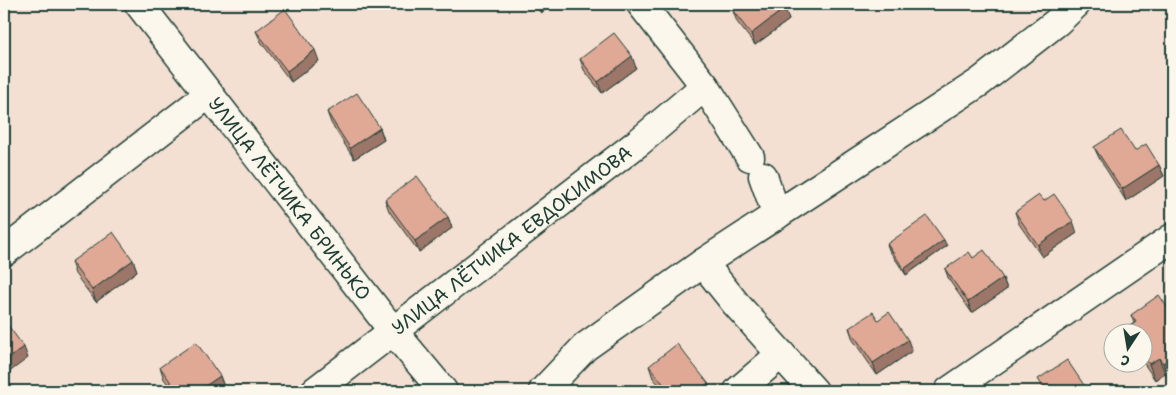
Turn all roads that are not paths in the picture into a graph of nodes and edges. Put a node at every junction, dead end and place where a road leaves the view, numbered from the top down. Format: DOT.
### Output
graph roads {
  1 [pos="139,4"];
  2 [pos="641,4"];
  3 [pos="1076,4"];
  4 [pos="705,86"];
  5 [pos="209,94"];
  6 [pos="778,215"];
  7 [pos="1172,238"];
  8 [pos="4,252"];
  9 [pos="704,263"];
  10 [pos="393,331"];
  11 [pos="782,354"];
  12 [pos="316,391"];
  13 [pos="443,391"];
  14 [pos="543,391"];
  15 [pos="738,391"];
  16 [pos="814,391"];
  17 [pos="949,391"];
  1 -- 5 [label="street, УЛИЦА ЛЁТЧИКА БРИНЬКО"];
  2 -- 4 [label="street"];
  3 -- 6 [label="street"];
  4 -- 6 [label="street"];
  4 -- 10 [label="street, УЛИЦА ЛЁТЧИКА ЕВДОКИМОВА"];
  5 -- 8 [label="street"];
  5 -- 10 [label="street, УЛИЦА ЛЁТЧИКА БРИНЬКО"];
  6 -- 9 [label="street"];
  7 -- 17 [label="street"];
  9 -- 11 [label="street"];
  9 -- 14 [label="street"];
  10 -- 12 [label="street, УЛИЦА ЛЁТЧИКА ЕВДОКИМОВА"];
  10 -- 13 [label="street, УЛИЦА ЛЁТЧИКА БРИНЬКО"];
  11 -- 15 [label="street"];
  11 -- 16 [label="street"];
}
